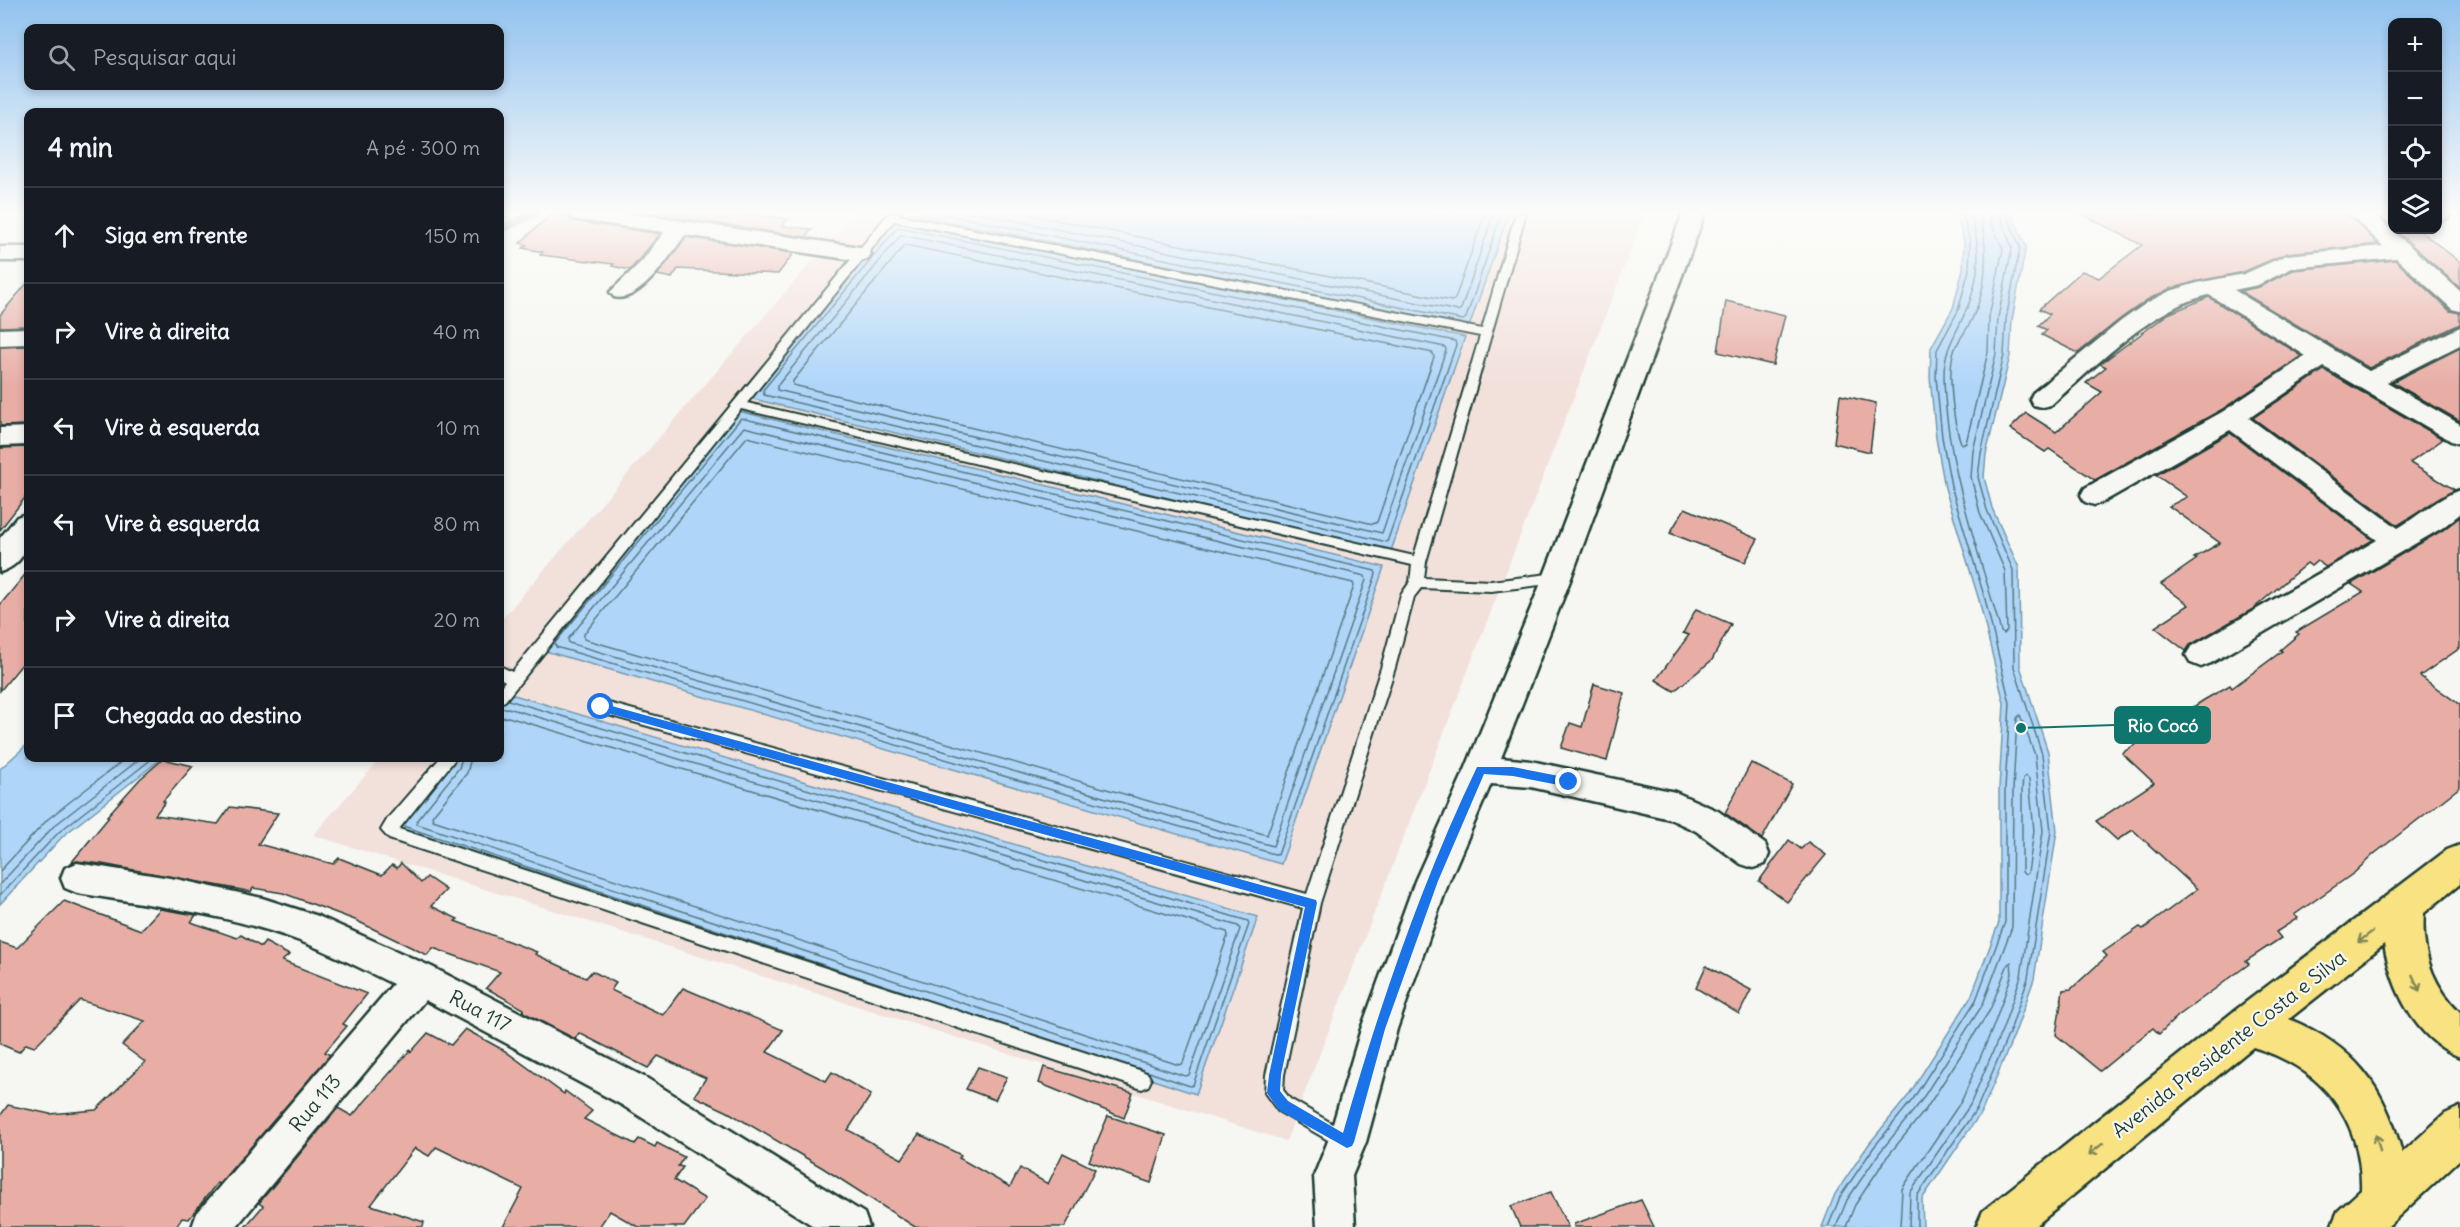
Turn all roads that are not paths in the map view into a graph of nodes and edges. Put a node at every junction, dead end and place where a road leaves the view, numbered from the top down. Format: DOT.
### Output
graph roads {
  1 [pos="644,270"];
  2 [pos="847,270"];
  3 [pos="1171,270"];
  4 [pos="1504,270"];
  5 [pos="1673,270"];
  6 [pos="2271,270"];
  7 [pos="2422,270"];
  8 [pos="2214,288"];
  9 [pos="622,292"];
  10 [pos="2460,303"];
  11 [pos="1485,333"];
  12 [pos="2460,335"];
  13 [pos="24,336"];
  14 [pos="0,337"];
  15 [pos="2324,356"];
  16 [pos="2368,382"];
  17 [pos="2042,399"];
  18 [pos="740,405"];
  19 [pos="2231,418"];
  20 [pos="2460,435"];
  21 [pos="0,436"];
  22 [pos="24,436"];
  23 [pos="2094,495"];
  24 [pos="2460,500"];
  25 [pos="2397,542"];
  26 [pos="1419,562"];
  27 [pos="1557,578"];
  28 [pos="1417,583"];
  29 [pos="2200,655"];
  30 [pos="504,674"];
  31 [pos="514,681"];
  32 [pos="504,692"];
  33 [pos="601,707"];
  34 [pos="446,762"];
  35 [pos="1481,770"];
  36 [pos="1753,854"];
  37 [pos="2460,862"];
  38 [pos="77,878"];
  39 [pos="1312,903"];
  40 [pos="2405,906"];
  41 [pos="420,979"];
  42 [pos="2248,1026"];
  43 [pos="2460,1037"];
  44 [pos="1142,1080"];
  45 [pos="2460,1129"];
  46 [pos="1347,1142"];
  47 [pos="2368,1214"];
  48 [pos="211,1227"];
  49 [pos="850,1227"];
  50 [pos="1336,1227"];
  51 [pos="1999,1227"];
  1 -- 9 [label="street"];
  2 -- 18 [label="lane"];
  3 -- 11 [label="lane"];
  4 -- 11 [label="lane"];
  5 -- 27 [label="street"];
  6 -- 8 [label="street"];
  7 -- 10 [label="street"];
  8 -- 15 [label="street"];
  8 -- 17 [label="street"];
  11 -- 26 [label="lane"];
  12 -- 16 [label="street"];
  13 -- 14 [label="street"];
  15 -- 16 [label="street"];
  15 -- 19 [label="street"];
  16 -- 20 [label="street"];
  18 -- 26 [label="lane"];
  18 -- 31 [label="lane"];
  19 -- 23 [label="street"];
  19 -- 25 [label="street"];
  21 -- 22 [label="street"];
  24 -- 25 [label="street"];
  25 -- 29 [label="street"];
  26 -- 28 [label="lane"];
  27 -- 28 [label="lane"];
  27 -- 35 [label="street"];
  28 -- 39 [label="lane"];
  30 -- 31 [label="lane"];
  31 -- 32 [label="lane"];
  33 -- 39 [label="lane"];
  34 -- 44 [label="lane"];
  35 -- 36 [label="street"];
  35 -- 46 [label="street"];
  37 -- 40 [label="main road, Avenida Presidente Costa e Silva"];
  38 -- 41 [label="street, Rua 117"];
  39 -- 46 [label="lane"];
  40 -- 42 [label="main road, Avenida Presidente Costa e Silva, one-way"];
  40 -- 43 [label="main road, one-way"];
  41 -- 48 [label="street, Rua 113"];
  41 -- 49 [label="street, Rua 117"];
  47 -- 42 [label="main road, one-way"];
  42 -- 51 [label="main road, Avenida Presidente Costa e Silva, one-way"];
  45 -- 47 [label="main road"];
  46 -- 50 [label="street"];
}
